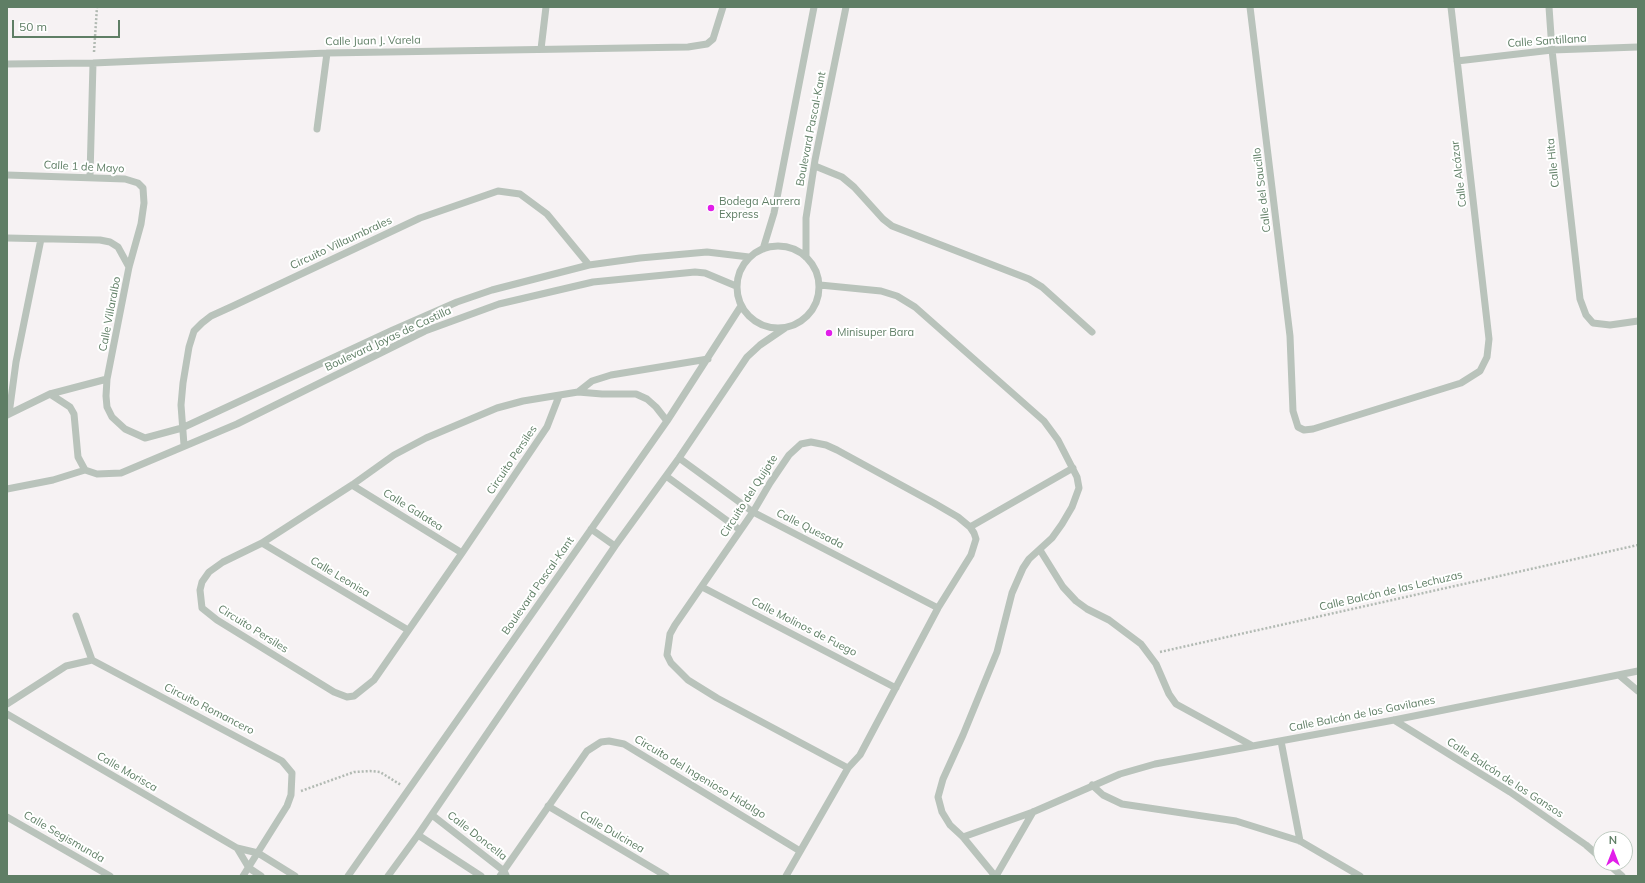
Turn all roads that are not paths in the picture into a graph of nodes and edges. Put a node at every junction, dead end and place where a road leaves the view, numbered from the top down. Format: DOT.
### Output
graph roads {
  1 [pos="546,7"];
  2 [pos="723,7"];
  3 [pos="814,7"];
  4 [pos="846,7"];
  5 [pos="1250,7"];
  6 [pos="1451,7"];
  7 [pos="1549,7"];
  8 [pos="1638,47"];
  9 [pos="541,49"];
  10 [pos="1552,50"];
  11 [pos="327,52"];
  12 [pos="1457,61"];
  13 [pos="93,63"];
  14 [pos="7,64"];
  15 [pos="317,129"];
  16 [pos="815,166"];
  17 [pos="7,175"];
  18 [pos="90,176"];
  19 [pos="7,238"];
  20 [pos="41,239"];
  21 [pos="763,249"];
  22 [pos="749,257"];
  23 [pos="806,257"];
  24 [pos="589,265"];
  25 [pos="129,267"];
  26 [pos="820,285"];
  27 [pos="736,286"];
  28 [pos="741,306"];
  29 [pos="1638,321"];
  30 [pos="785,328"];
  31 [pos="1092,332"];
  32 [pos="1489,339"];
  33 [pos="708,359"];
  34 [pos="108,379"];
  35 [pos="578,392"];
  36 [pos="50,394"];
  37 [pos="559,396"];
  38 [pos="8,415"];
  39 [pos="667,421"];
  40 [pos="182,428"];
  41 [pos="145,438"];
  42 [pos="184,445"];
  43 [pos="679,458"];
  44 [pos="1073,468"];
  45 [pos="86,470"];
  46 [pos="666,476"];
  47 [pos="352,485"];
  48 [pos="7,489"];
  49 [pos="753,512"];
  50 [pos="970,527"];
  51 [pos="591,529"];
  52 [pos="740,530"];
  53 [pos="262,543"];
  54 [pos="615,546"];
  55 [pos="1040,550"];
  56 [pos="462,553"];
  57 [pos="702,587"];
  58 [pos="938,608"];
  59 [pos="76,616"];
  60 [pos="408,630"];
  61 [pos="92,660"];
  62 [pos="1638,671"];
  63 [pos="1619,675"];
  64 [pos="896,688"];
  65 [pos="1638,691"];
  66 [pos="7,704"];
  67 [pos="7,714"];
  68 [pos="1394,720"];
  69 [pos="1281,741"];
  70 [pos="1251,745"];
  71 [pos="848,768"];
  72 [pos="1092,785"];
  73 [pos="548,806"];
  74 [pos="1033,812"];
  75 [pos="432,815"];
  76 [pos="7,817"];
  77 [pos="418,835"];
  78 [pos="964,837"];
  79 [pos="1300,841"];
  80 [pos="237,848"];
  81 [pos="800,850"];
  82 [pos="1593,852"];
  83 [pos="258,853"];
  84 [pos="250,868"];
  85 [pos="503,874"];
  86 [pos="110,876"];
  87 [pos="243,876"];
  88 [pos="261,876"];
  89 [pos="295,876"];
  90 [pos="348,876"];
  91 [pos="388,876"];
  92 [pos="481,876"];
  93 [pos="666,876"];
  94 [pos="786,876"];
  95 [pos="995,876"];
  96 [pos="1360,876"];
  1 -- 9 [label="street"];
  2 -- 9 [label="street, Calle Juan J. Varela"];
  3 -- 21 [label="street, Boulevard Pascal-Kant"];
  4 -- 16 [label="street, Boulevard Pascal-Kant"];
  5 -- 32 [label="street, Calle del Saucillo"];
  6 -- 12 [label="street, Calle Alcázar"];
  7 -- 10 [label="street, Calle Hita"];
  8 -- 10 [label="street, Calle Santillana"];
  9 -- 11 [label="street, Calle Juan J. Varela"];
  10 -- 12 [label="street, Calle Santillana"];
  10 -- 29 [label="street, Calle Hita"];
  11 -- 13 [label="street, Calle Juan J. Varela"];
  11 -- 15 [label="street"];
  12 -- 32 [label="street, Calle Alcázar"];
  13 -- 14 [label="street, Calle Juan J. Varela"];
  13 -- 18 [label="street"];
  16 -- 23 [label="street, Boulevard Pascal-Kant"];
  16 -- 31 [label="street"];
  17 -- 18 [label="street, Calle 1 de Mayo"];
  18 -- 25 [label="street, Calle 1 de Mayo"];
  19 -- 20 [label="street, Calle Villaralbo"];
  20 -- 25 [label="street, Calle Villaralbo"];
  20 -- 38 [label="street"];
  21 -- 22 [label="street"];
  21 -- 23 [label="street"];
  22 -- 24 [label="street, Boulevard Joyas de Castilla"];
  22 -- 27 [label="street"];
  23 -- 26 [label="street"];
  24 -- 40 [label="street, Boulevard Joyas de Castilla"];
  24 -- 40 [label="street, Circuito Villaumbrales"];
  25 -- 34 [label="street, Calle Villaralbo"];
  26 -- 30 [label="street"];
  26 -- 44 [label="street"];
  27 -- 28 [label="street"];
  27 -- 42 [label="street, Boulevard Joyas de Castilla"];
  28 -- 30 [label="street"];
  28 -- 33 [label="street, Boulevard Pascal-Kant"];
  30 -- 43 [label="street"];
  33 -- 35 [label="street, Circuito Persiles"];
  33 -- 39 [label="street, Boulevard Pascal-Kant"];
  34 -- 36 [label="street"];
  34 -- 41 [label="street, Calle Villaralbo"];
  35 -- 37 [label="street, Circuito Persiles"];
  35 -- 39 [label="street, Circuito Persiles"];
  36 -- 38 [label="street"];
  36 -- 45 [label="street"];
  37 -- 47 [label="street, Circuito Persiles"];
  37 -- 56 [label="street, Circuito Persiles"];
  39 -- 51 [label="street, Boulevard Pascal-Kant"];
  40 -- 41 [label="street, Boulevard Joyas de Castilla"];
  40 -- 42 [label="street, Circuito Villaumbrales"];
  42 -- 45 [label="street, Boulevard Joyas de Castilla"];
  43 -- 46 [label="street"];
  43 -- 49 [label="street, Calle Quesada"];
  44 -- 50 [label="street"];
  44 -- 55 [label="street"];
  45 -- 48 [label="street"];
  46 -- 52 [label="street"];
  46 -- 54 [label="street"];
  47 -- 53 [label="street, Circuito Persiles"];
  47 -- 56 [label="street, Calle Galatea"];
  49 -- 50 [label="street, Circuito del Quijote"];
  49 -- 52 [label="street, Circuito del Quijote"];
  49 -- 58 [label="street, Calle Quesada"];
  50 -- 58 [label="street"];
  51 -- 54 [label="street"];
  51 -- 90 [label="street, Boulevard Pascal-Kant"];
  52 -- 57 [label="street, Circuito del Quijote"];
  53 -- 60 [label="street, Calle Leonisa"];
  53 -- 60 [label="street, Circuito Persiles"];
  54 -- 75 [label="street"];
  55 -- 70 [label="street"];
  55 -- 78 [label="street"];
  56 -- 60 [label="street, Circuito Persiles"];
  57 -- 64 [label="street, Calle Molinos de Fuego"];
  57 -- 71 [label="street, Circuito del Quijote"];
  58 -- 64 [label="street"];
  59 -- 61 [label="street"];
  61 -- 66 [label="street"];
  61 -- 83 [label="street, Circuito Romancero"];
  62 -- 63 [label="street, Calle Balcón de los Gavilanes"];
  63 -- 65 [label="street"];
  63 -- 68 [label="street, Calle Balcón de los Gavilanes"];
  64 -- 71 [label="street"];
  67 -- 80 [label="street, Calle Morisca"];
  68 -- 69 [label="street, Calle Balcón de los Gavilanes"];
  68 -- 82 [label="street, Calle Balcón de los Gansos"];
  69 -- 70 [label="street, Calle Balcón de los Gavilanes"];
  69 -- 79 [label="street"];
  70 -- 72 [label="street, Calle Balcón de los Gavilanes"];
  71 -- 81 [label="street"];
  72 -- 74 [label="street, Calle Balcón de los Gavilanes"];
  72 -- 79 [label="street"];
  73 -- 81 [label="street, Circuito del Ingenioso Hidalgo"];
  73 -- 85 [label="street, Circuito del Ingenioso Hidalgo"];
  73 -- 93 [label="street, Calle Dulcinea"];
  74 -- 78 [label="street, Calle Balcón de los Gavilanes"];
  74 -- 95 [label="street"];
  75 -- 77 [label="street"];
  75 -- 85 [label="street, Calle Doncella"];
  76 -- 86 [label="street, Calle Segismunda"];
  77 -- 91 [label="street"];
  77 -- 92 [label="street"];
  78 -- 95 [label="street"];
  79 -- 96 [label="street"];
  80 -- 83 [label="street, Calle Morisca"];
  80 -- 84 [label="street, Calle Morisca"];
  81 -- 94 [label="street"];
  83 -- 84 [label="street, Circuito Romancero"];
  83 -- 89 [label="street, Calle Morisca"];
  84 -- 87 [label="street, Circuito Romancero"];
  84 -- 88 [label="street, Calle Morisca"];
}
